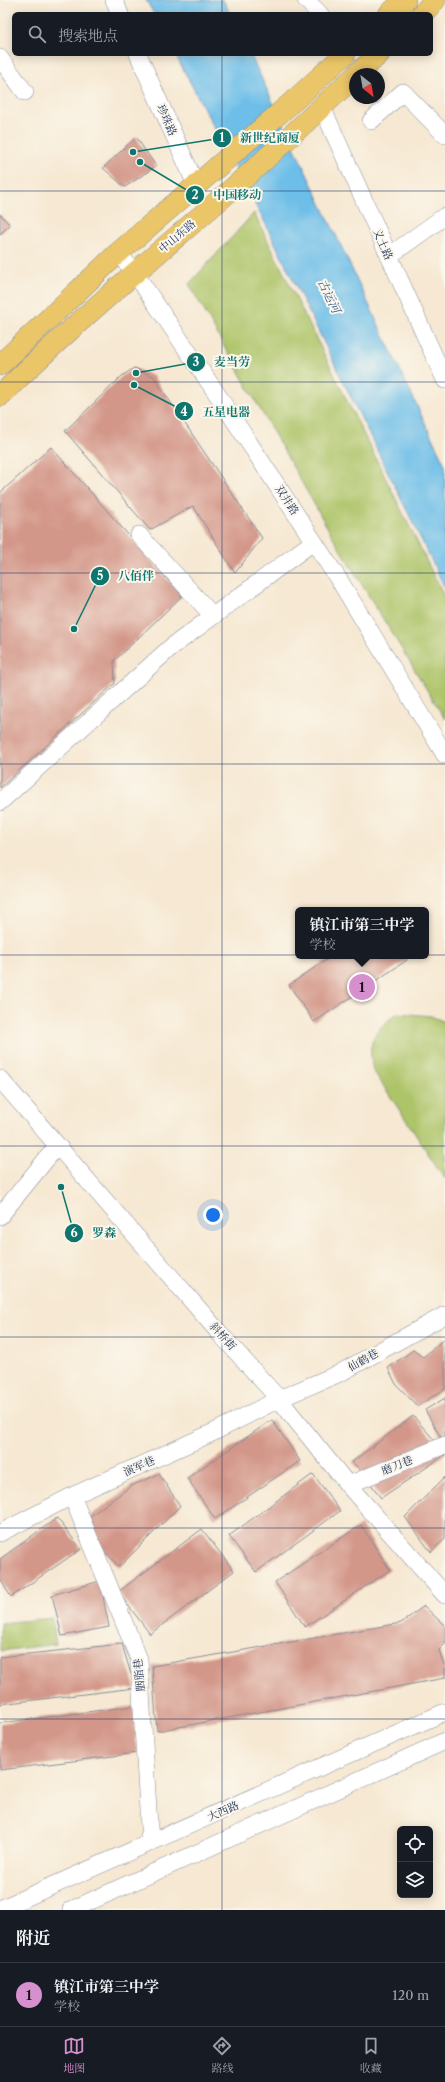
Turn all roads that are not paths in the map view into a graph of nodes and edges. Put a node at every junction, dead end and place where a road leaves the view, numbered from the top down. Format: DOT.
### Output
graph roads {
  1 [pos="114,0"];
  2 [pos="306,0"];
  3 [pos="404,0"];
  4 [pos="435,0"];
  5 [pos="119,12"];
  6 [pos="318,12"];
  7 [pos="391,12"];
  8 [pos="424,12"];
  9 [pos="139,56"];
  10 [pos="343,56"];
  11 [pos="377,56"];
  12 [pos="0,58"];
  13 [pos="364,68"];
  14 [pos="349,82"];
  15 [pos="25,92"];
  16 [pos="322,107"];
  17 [pos="371,121"];
  18 [pos="445,135"];
  19 [pos="196,185"];
  20 [pos="445,216"];
  21 [pos="118,253"];
  22 [pos="389,256"];
  23 [pos="134,272"];
  24 [pos="0,365"];
  25 [pos="445,380"];
  26 [pos="0,396"];
  27 [pos="139,535"];
  28 [pos="314,542"];
  29 [pos="212,616"];
  30 [pos="445,755"];
  31 [pos="0,802"];
  32 [pos="0,1079"];
  33 [pos="57,1146"];
  34 [pos="0,1216"];
  35 [pos="445,1315"];
  36 [pos="279,1399"];
  37 [pos="445,1445"];
  38 [pos="348,1485"];
  39 [pos="72,1496"];
  40 [pos="0,1532"];
  41 [pos="445,1595"];
  42 [pos="445,1712"];
  43 [pos="445,1741"];
  44 [pos="150,1843"];
  45 [pos="0,1909"];
  46 [pos="71,1910"];
  1 -- 5 [label="street"];
  2 -- 6 [label="street"];
  3 -- 7 [label="main road"];
  4 -- 8 [label="main road"];
  9 -- 19 [label="street, 珍珠路"];
  10 -- 19 [label="main road"];
  11 -- 13 [label="main road"];
  12 -- 15 [label="street"];
  14 -- 16 [label="main road, 中山东路"];
  16 -- 22 [label="street, 义土路"];
  16 -- 23 [label="main road, 中山东路"];
  17 -- 18 [label="street"];
  19 -- 21 [label="main road"];
  20 -- 22 [label="street"];
  21 -- 23 [label="street, 双井路"];
  21 -- 24 [label="main road"];
  22 -- 25 [label="street, 义土路"];
  23 -- 26 [label="main road, 中山东路"];
  23 -- 28 [label="street, 双井路"];
  27 -- 29 [label="street"];
  28 -- 29 [label="street"];
  28 -- 30 [label="street, 双井路"];
  29 -- 31 [label="street"];
  32 -- 33 [label="street, 斜桥街"];
  33 -- 34 [label="street"];
  33 -- 36 [label="street, 斜桥街"];
  35 -- 36 [label="street, 仙鹤巷"];
  36 -- 38 [label="street, 斜桥街"];
  36 -- 39 [label="street, 演军巷"];
  37 -- 38 [label="street, 磨刀巷"];
  38 -- 41 [label="street, 斜桥街"];
  39 -- 40 [label="street, 演军巷"];
  39 -- 44 [label="street, 胭脂巷"];
  42 -- 44 [label="street, 大西路"];
  43 -- 46 [label="street"];
  44 -- 45 [label="street, 大西路"];
}
